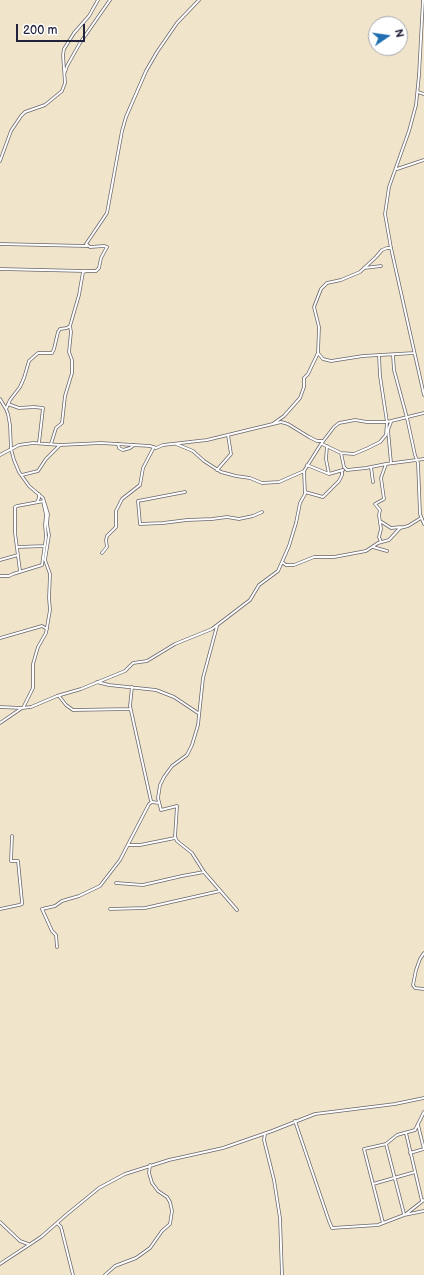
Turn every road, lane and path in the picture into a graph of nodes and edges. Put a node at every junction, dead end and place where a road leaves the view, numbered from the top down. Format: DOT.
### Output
graph roads {
  1 [pos="98,0"];
  2 [pos="110,0"];
  3 [pos="199,0"];
  4 [pos="423,0"];
  5 [pos="64,74"];
  6 [pos="418,92"];
  7 [pos="424,94"];
  8 [pos="424,160"];
  9 [pos="0,162"];
  10 [pos="396,169"];
  11 [pos="0,244"];
  12 [pos="88,246"];
  13 [pos="391,248"];
  14 [pos="381,266"];
  15 [pos="364,268"];
  16 [pos="0,269"];
  17 [pos="86,271"];
  18 [pos="70,326"];
  19 [pos="318,353"];
  20 [pos="414,353"];
  21 [pos="379,355"];
  22 [pos="393,355"];
  23 [pos="424,395"];
  24 [pos="0,398"];
  25 [pos="8,404"];
  26 [pos="6,409"];
  27 [pos="424,413"];
  28 [pos="407,418"];
  29 [pos="392,421"];
  30 [pos="387,422"];
  31 [pos="274,423"];
  32 [pos="228,434"];
  33 [pos="322,442"];
  34 [pos="39,443"];
  35 [pos="51,444"];
  36 [pos="118,444"];
  37 [pos="174,444"];
  38 [pos="60,445"];
  39 [pos="134,445"];
  40 [pos="327,446"];
  41 [pos="154,448"];
  42 [pos="11,449"];
  43 [pos="341,453"];
  44 [pos="0,455"];
  45 [pos="424,459"];
  46 [pos="417,460"];
  47 [pos="392,463"];
  48 [pos="386,464"];
  49 [pos="307,465"];
  50 [pos="371,467"];
  51 [pos="343,469"];
  52 [pos="217,470"];
  53 [pos="304,472"];
  54 [pos="330,474"];
  55 [pos="22,475"];
  56 [pos="373,482"];
  57 [pos="185,492"];
  58 [pos="305,492"];
  59 [pos="39,494"];
  60 [pos="44,501"];
  61 [pos="37,502"];
  62 [pos="262,512"];
  63 [pos="380,521"];
  64 [pos="423,521"];
  65 [pos="402,527"];
  66 [pos="381,542"];
  67 [pos="45,546"];
  68 [pos="17,547"];
  69 [pos="372,547"];
  70 [pos="387,551"];
  71 [pos="102,553"];
  72 [pos="18,555"];
  73 [pos="0,560"];
  74 [pos="282,562"];
  75 [pos="20,571"];
  76 [pos="0,576"];
  77 [pos="218,625"];
  78 [pos="47,629"];
  79 [pos="0,638"];
  80 [pos="96,682"];
  81 [pos="132,687"];
  82 [pos="59,696"];
  83 [pos="0,707"];
  84 [pos="22,708"];
  85 [pos="130,709"];
  86 [pos="198,713"];
  87 [pos="0,723"];
  88 [pos="151,802"];
  89 [pos="159,803"];
  90 [pos="12,836"];
  91 [pos="175,838"];
  92 [pos="128,845"];
  93 [pos="204,872"];
  94 [pos="116,883"];
  95 [pos="220,891"];
  96 [pos="110,909"];
  97 [pos="0,910"];
  98 [pos="237,910"];
  99 [pos="57,947"];
  100 [pos="424,953"];
  101 [pos="424,989"];
  102 [pos="424,1098"];
  103 [pos="424,1112"];
  104 [pos="295,1121"];
  105 [pos="418,1125"];
  106 [pos="406,1133"];
  107 [pos="265,1134"];
  108 [pos="261,1135"];
  109 [pos="264,1138"];
  110 [pos="386,1144"];
  111 [pos="424,1149"];
  112 [pos="410,1153"];
  113 [pos="150,1165"];
  114 [pos="415,1172"];
  115 [pos="395,1178"];
  116 [pos="373,1184"];
  117 [pos="423,1201"];
  118 [pos="424,1211"];
  119 [pos="404,1215"];
  120 [pos="0,1222"];
  121 [pos="57,1223"];
  122 [pos="383,1224"];
  123 [pos="29,1244"];
  124 [pos="0,1264"];
  125 [pos="73,1275"];
  126 [pos="105,1275"];
  127 [pos="282,1275"];
  1 -- 5 [label="street"];
  2 -- 5 [label="street"];
  3 -- 12 [label="street"];
  4 -- 6 [label="street"];
  5 -- 9 [label="street"];
  6 -- 7 [label="street"];
  6 -- 10 [label="street"];
  8 -- 10 [label="street"];
  10 -- 13 [label="street"];
  11 -- 12 [label="street"];
  12 -- 17 [label="street"];
  13 -- 15 [label="street"];
  13 -- 20 [label="street"];
  14 -- 15 [label="street"];
  15 -- 19 [label="street"];
  16 -- 17 [label="street"];
  17 -- 18 [label="street"];
  18 -- 25 [label="street"];
  18 -- 35 [label="street"];
  19 -- 21 [label="street"];
  19 -- 31 [label="street"];
  20 -- 22 [label="street"];
  20 -- 23 [label="street"];
  21 -- 22 [label="street"];
  21 -- 30 [label="street"];
  22 -- 28 [label="street"];
  24 -- 26 [label="street"];
  25 -- 26 [label="street"];
  25 -- 34 [label="street"];
  26 -- 42 [label="street"];
  27 -- 28 [label="street"];
  28 -- 29 [label="street"];
  28 -- 46 [label="street"];
  29 -- 30 [label="street"];
  29 -- 47 [label="street"];
  30 -- 33 [label="street"];
  30 -- 43 [label="street"];
  31 -- 32 [label="street"];
  31 -- 33 [label="street"];
  32 -- 37 [label="street"];
  32 -- 52 [label="street"];
  33 -- 40 [label="street"];
  33 -- 49 [label="street"];
  34 -- 35 [label="street"];
  34 -- 42 [label="street"];
  35 -- 38 [label="street"];
  36 -- 38 [label="street"];
  36 -- 39 [label="street"];
  36 -- 39 [label="street"];
  37 -- 41 [label="street"];
  37 -- 52 [label="street"];
  38 -- 55 [label="street"];
  39 -- 41 [label="street"];
  40 -- 43 [label="street"];
  40 -- 54 [label="street"];
  41 -- 71 [label="street"];
  42 -- 44 [label="street"];
  42 -- 55 [label="street"];
  43 -- 51 [label="street"];
  45 -- 46 [label="street"];
  46 -- 47 [label="street"];
  46 -- 64 [label="street"];
  47 -- 48 [label="street"];
  48 -- 50 [label="street"];
  48 -- 63 [label="street"];
  49 -- 53 [label="street"];
  49 -- 54 [label="street"];
  50 -- 51 [label="street"];
  50 -- 56 [label="street"];
  51 -- 54 [label="street"];
  51 -- 58 [label="street"];
  52 -- 53 [label="street"];
  53 -- 58 [label="street"];
  55 -- 59 [label="street"];
  57 -- 62 [label="street"];
  58 -- 74 [label="street"];
  59 -- 60 [label="street"];
  59 -- 61 [label="street"];
  60 -- 61 [label="street"];
  60 -- 67 [label="street"];
  60 -- 78 [label="street"];
  61 -- 68 [label="street"];
  63 -- 65 [label="street"];
  63 -- 66 [label="street"];
  64 -- 65 [label="street"];
  65 -- 66 [label="street"];
  66 -- 69 [label="street"];
  67 -- 68 [label="street"];
  67 -- 75 [label="street"];
  68 -- 72 [label="street"];
  69 -- 70 [label="street"];
  69 -- 74 [label="street"];
  72 -- 73 [label="street"];
  72 -- 75 [label="street"];
  74 -- 77 [label="street"];
  75 -- 76 [label="street"];
  77 -- 80 [label="street"];
  77 -- 86 [label="street"];
  78 -- 79 [label="street"];
  78 -- 84 [label="street"];
  80 -- 81 [label="street"];
  80 -- 82 [label="street"];
  81 -- 85 [label="street"];
  81 -- 86 [label="street"];
  82 -- 84 [label="street"];
  82 -- 85 [label="street"];
  83 -- 84 [label="street"];
  84 -- 87 [label="street"];
  85 -- 88 [label="street"];
  86 -- 89 [label="street"];
  88 -- 89 [label="street"];
  88 -- 92 [label="street"];
  89 -- 91 [label="street"];
  90 -- 97 [label="street"];
  91 -- 92 [label="street"];
  91 -- 93 [label="street"];
  92 -- 99 [label="street"];
  93 -- 94 [label="street"];
  93 -- 95 [label="street"];
  95 -- 96 [label="street"];
  95 -- 98 [label="street"];
  100 -- 101 [label="street"];
  102 -- 104 [label="street"];
  103 -- 105 [label="street"];
  104 -- 107 [label="street"];
  104 -- 122 [label="street"];
  105 -- 106 [label="street"];
  105 -- 111 [label="street"];
  106 -- 110 [label="street"];
  106 -- 112 [label="street"];
  107 -- 108 [label="street"];
  107 -- 109 [label="street"];
  108 -- 109 [label="street"];
  108 -- 113 [label="street"];
  109 -- 127 [label="street"];
  110 -- 115 [label="street"];
  110 -- 116 [label="street"];
  111 -- 112 [label="street"];
  112 -- 114 [label="street"];
  113 -- 121 [label="street"];
  113 -- 126 [label="street"];
  114 -- 115 [label="street"];
  114 -- 117 [label="street"];
  115 -- 116 [label="street"];
  115 -- 119 [label="street"];
  116 -- 122 [label="street"];
  117 -- 119 [label="street"];
  118 -- 119 [label="street"];
  119 -- 122 [label="street"];
  120 -- 123 [label="street"];
  121 -- 123 [label="street"];
  121 -- 125 [label="street"];
  123 -- 124 [label="street"];
}
